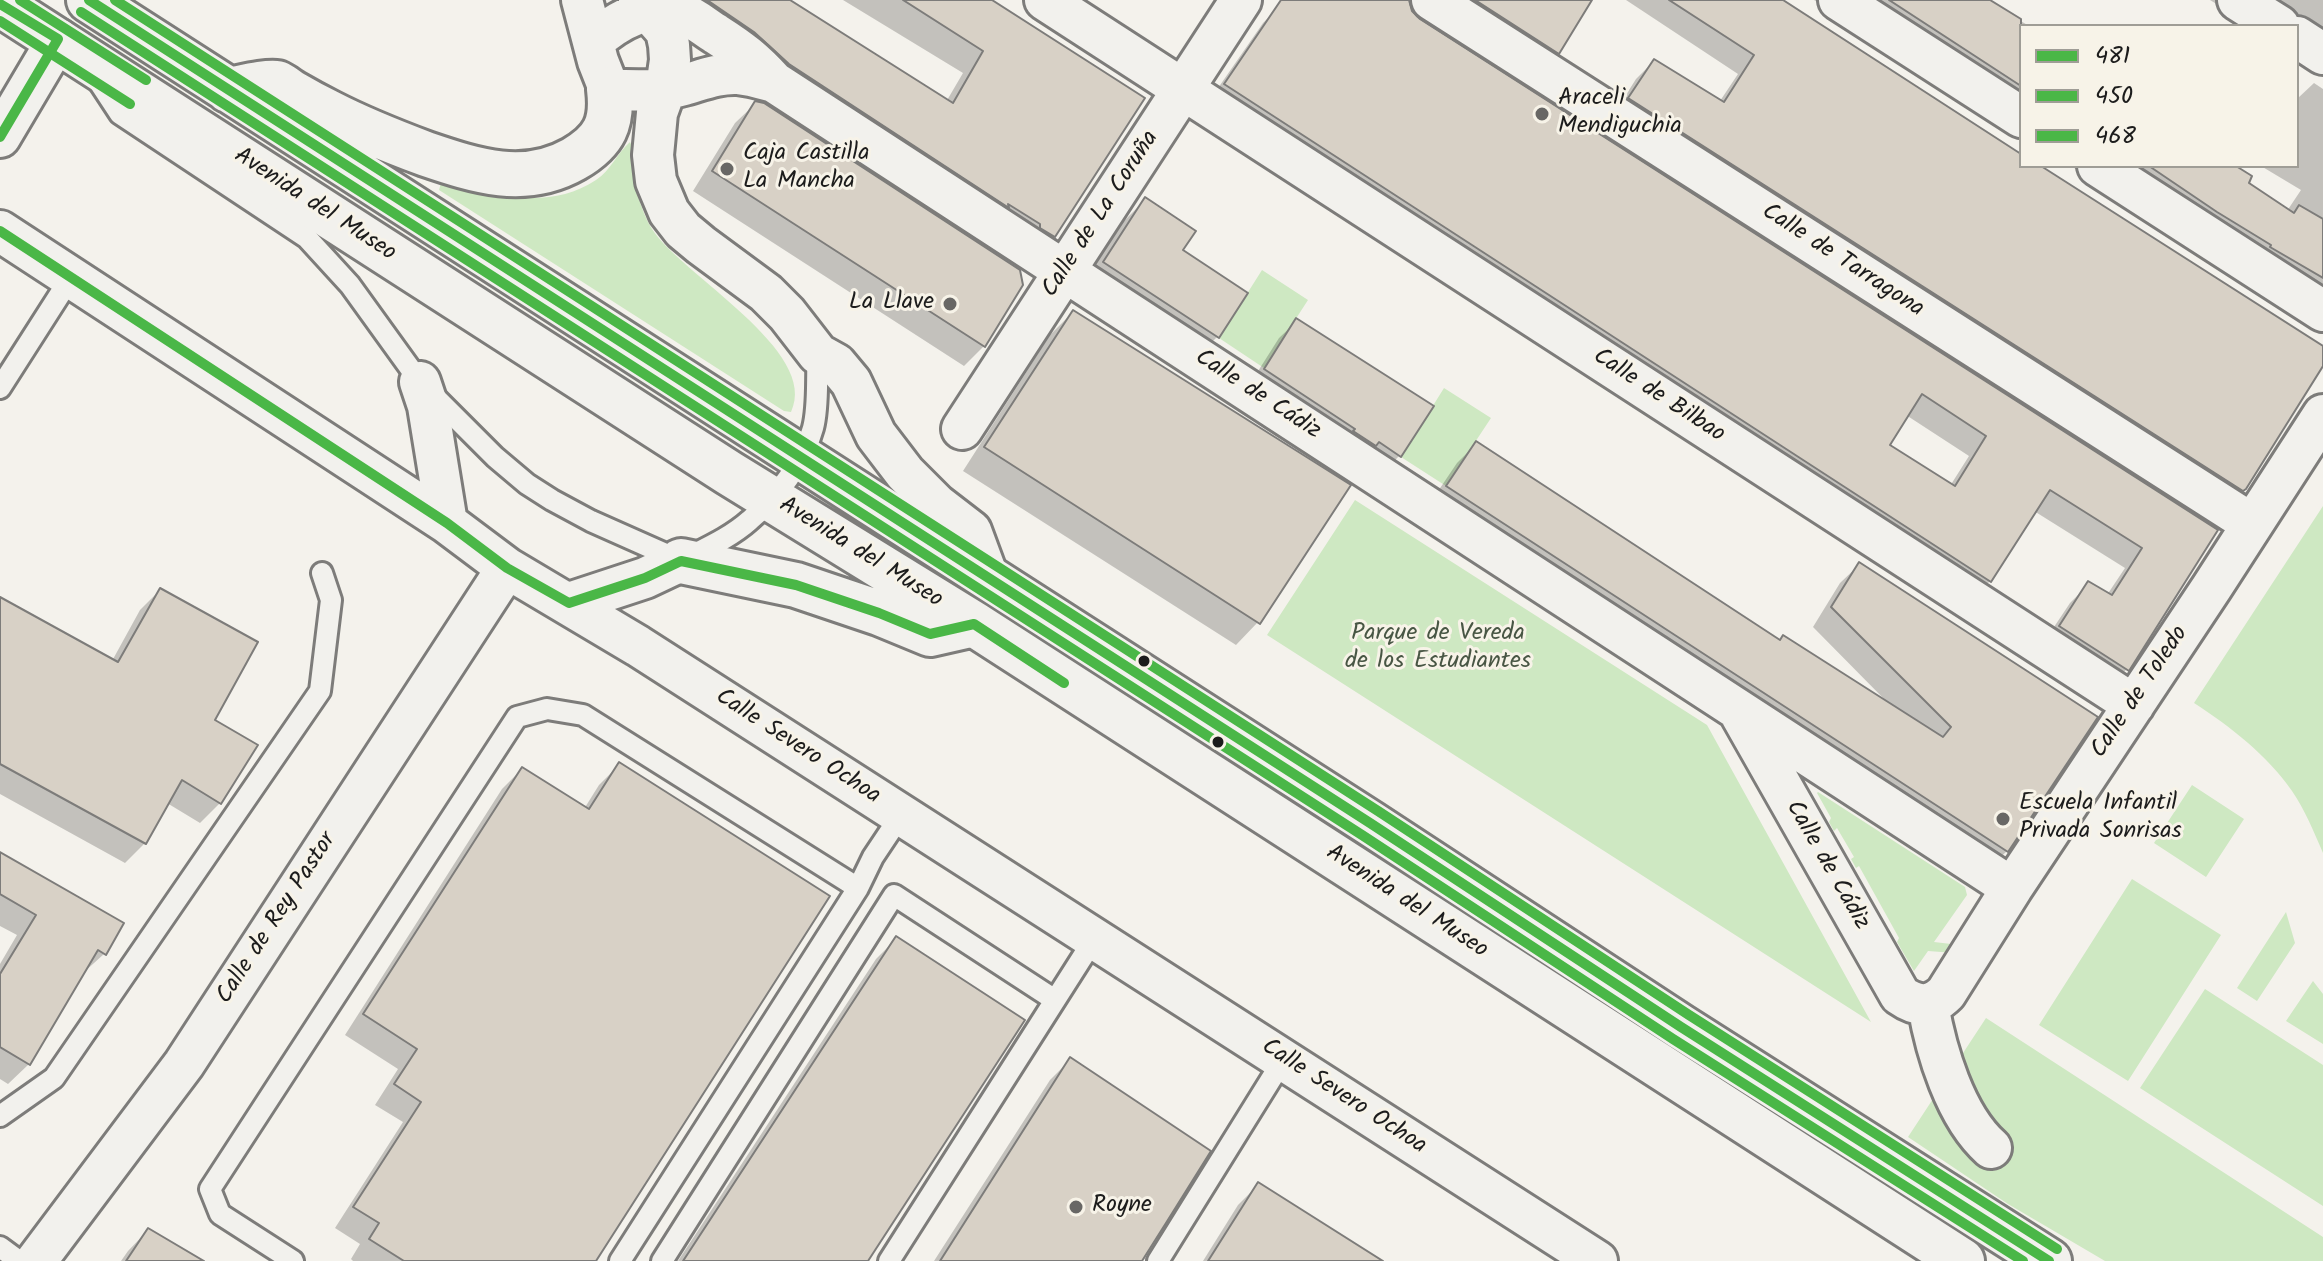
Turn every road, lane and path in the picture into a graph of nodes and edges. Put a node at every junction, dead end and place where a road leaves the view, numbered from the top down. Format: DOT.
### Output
graph roads {
  1 [pos="89,0"];
  2 [pos="582,0"];
  3 [pos="1045,0"];
  4 [pos="1241,0"];
  5 [pos="1432,0"];
  6 [pos="1839,0"];
  7 [pos="2238,0"];
  8 [pos="0,4"];
  9 [pos="645,5"];
  10 [pos="2276,24"];
  11 [pos="2299,38"];
  12 [pos="593,42"];
  13 [pos="69,47"];
  14 [pos="2323,54"];
  15 [pos="774,82"];
  16 [pos="666,88"];
  17 [pos="1183,88"];
  18 [pos="609,89"];
  19 [pos="228,90"];
  20 [pos="2019,116"];
  21 [pos="0,137"];
  22 [pos="2101,168"];
  23 [pos="0,231"];
  24 [pos="1066,271"];
  25 [pos="71,277"];
  26 [pos="2323,311"];
  27 [pos="818,354"];
  28 [pos="420,382"];
  29 [pos="0,388"];
  30 [pos="2323,415"];
  31 [pos="962,429"];
  32 [pos="800,457"];
  33 [pos="771,498"];
  34 [pos="447,523"];
  35 [pos="2252,524"];
  36 [pos="681,561"];
  37 [pos="507,568"];
  38 [pos="322,573"];
  39 [pos="988,577"];
  40 [pos="569,603"];
  41 [pos="974,624"];
  42 [pos="2134,705"];
  43 [pos="1739,711"];
  44 [pos="901,815"];
  45 [pos="858,888"];
  46 [pos="2012,888"];
  47 [pos="1094,939"];
  48 [pos="1055,1000"];
  49 [pos="1928,1005"];
  50 [pos="1283,1060"];
  51 [pos="0,1116"];
  52 [pos="1991,1148"];
  53 [pos="0,1247"];
  54 [pos="1587,1258"];
  55 [pos="19,1261"];
  56 [pos="36,1261"];
  57 [pos="293,1261"];
  58 [pos="620,1261"];
  59 [pos="662,1261"];
  60 [pos="889,1261"];
  61 [pos="1158,1261"];
  62 [pos="1962,1261"];
  63 [pos="2049,1261"];
  1 -- 19 [label="highway, Avenida del Museo"];
  2 -- 12 [label="street"];
  3 -- 17 [label="street, Calle de Bilbao"];
  4 -- 17 [label="street, Calle de La Coruña"];
  5 -- 35 [label="street, Calle de Tarragona"];
  6 -- 20 [label="street"];
  7 -- 10 [label="street"];
  8 -- 13 [label="highway, Avenida del Museo"];
  9 -- 12 [label="street"];
  9 -- 15 [label="street, Calle de Cádiz"];
  9 -- 16 [label="street"];
  11 -- 14 [label="street"];
  12 -- 18 [label="street"];
  13 -- 21 [label="street"];
  13 -- 28 [label="lane"];
  13 -- 33 [label="highway, Avenida del Museo"];
  15 -- 16 [label="street, Calle de Cádiz"];
  15 -- 24 [label="street, Calle de Cádiz"];
  16 -- 18 [label="street"];
  16 -- 27 [label="street"];
  17 -- 24 [label="street, Calle de La Coruña"];
  17 -- 42 [label="street, Calle de Bilbao"];
  18 -- 19 [label="highway"];
  19 -- 32 [label="highway, Avenida del Museo"];
  22 -- 26 [label="street"];
  23 -- 25 [label="street, Calle Severo Ochoa"];
  24 -- 31 [label="street, Calle de La Coruña"];
  24 -- 43 [label="street, Calle de Cádiz"];
  25 -- 29 [label="lane"];
  25 -- 34 [label="street, Calle Severo Ochoa"];
  27 -- 32 [label="lane"];
  27 -- 39 [label="street"];
  28 -- 34 [label="street"];
  28 -- 36 [label="lane"];
  30 -- 35 [label="street, Calle de Toledo"];
  32 -- 33 [label="lane"];
  32 -- 39 [label="highway, Avenida del Museo"];
  33 -- 36 [label="lane"];
  33 -- 41 [label="highway, Avenida del Museo"];
  34 -- 37 [label="street, Calle Severo Ochoa"];
  35 -- 42 [label="street, Calle de Toledo"];
  36 -- 40 [label="street"];
  36 -- 41 [label="highway"];
  37 -- 40 [label="street, Calle Severo Ochoa"];
  37 -- 56 [label="street, Calle de Rey Pastor"];
  38 -- 51 [label="lane"];
  39 -- 63 [label="highway, Avenida del Museo"];
  40 -- 44 [label="street, Calle Severo Ochoa"];
  41 -- 62 [label="highway, Avenida del Museo"];
  42 -- 46 [label="street, Calle de Toledo"];
  43 -- 46 [label="street, Calle de Cádiz"];
  43 -- 49 [label="street, Calle de Cádiz"];
  44 -- 45 [label="lane"];
  44 -- 47 [label="street, Calle Severo Ochoa"];
  45 -- 57 [label="lane"];
  45 -- 58 [label="lane"];
  46 -- 49 [label="street, Calle de Toledo"];
  47 -- 48 [label="lane"];
  47 -- 50 [label="street, Calle Severo Ochoa"];
  48 -- 59 [label="lane"];
  48 -- 60 [label="lane"];
  49 -- 52 [label="street"];
  50 -- 54 [label="street, Calle Severo Ochoa"];
  50 -- 61 [label="lane"];
  53 -- 55 [label="lane"];
}
